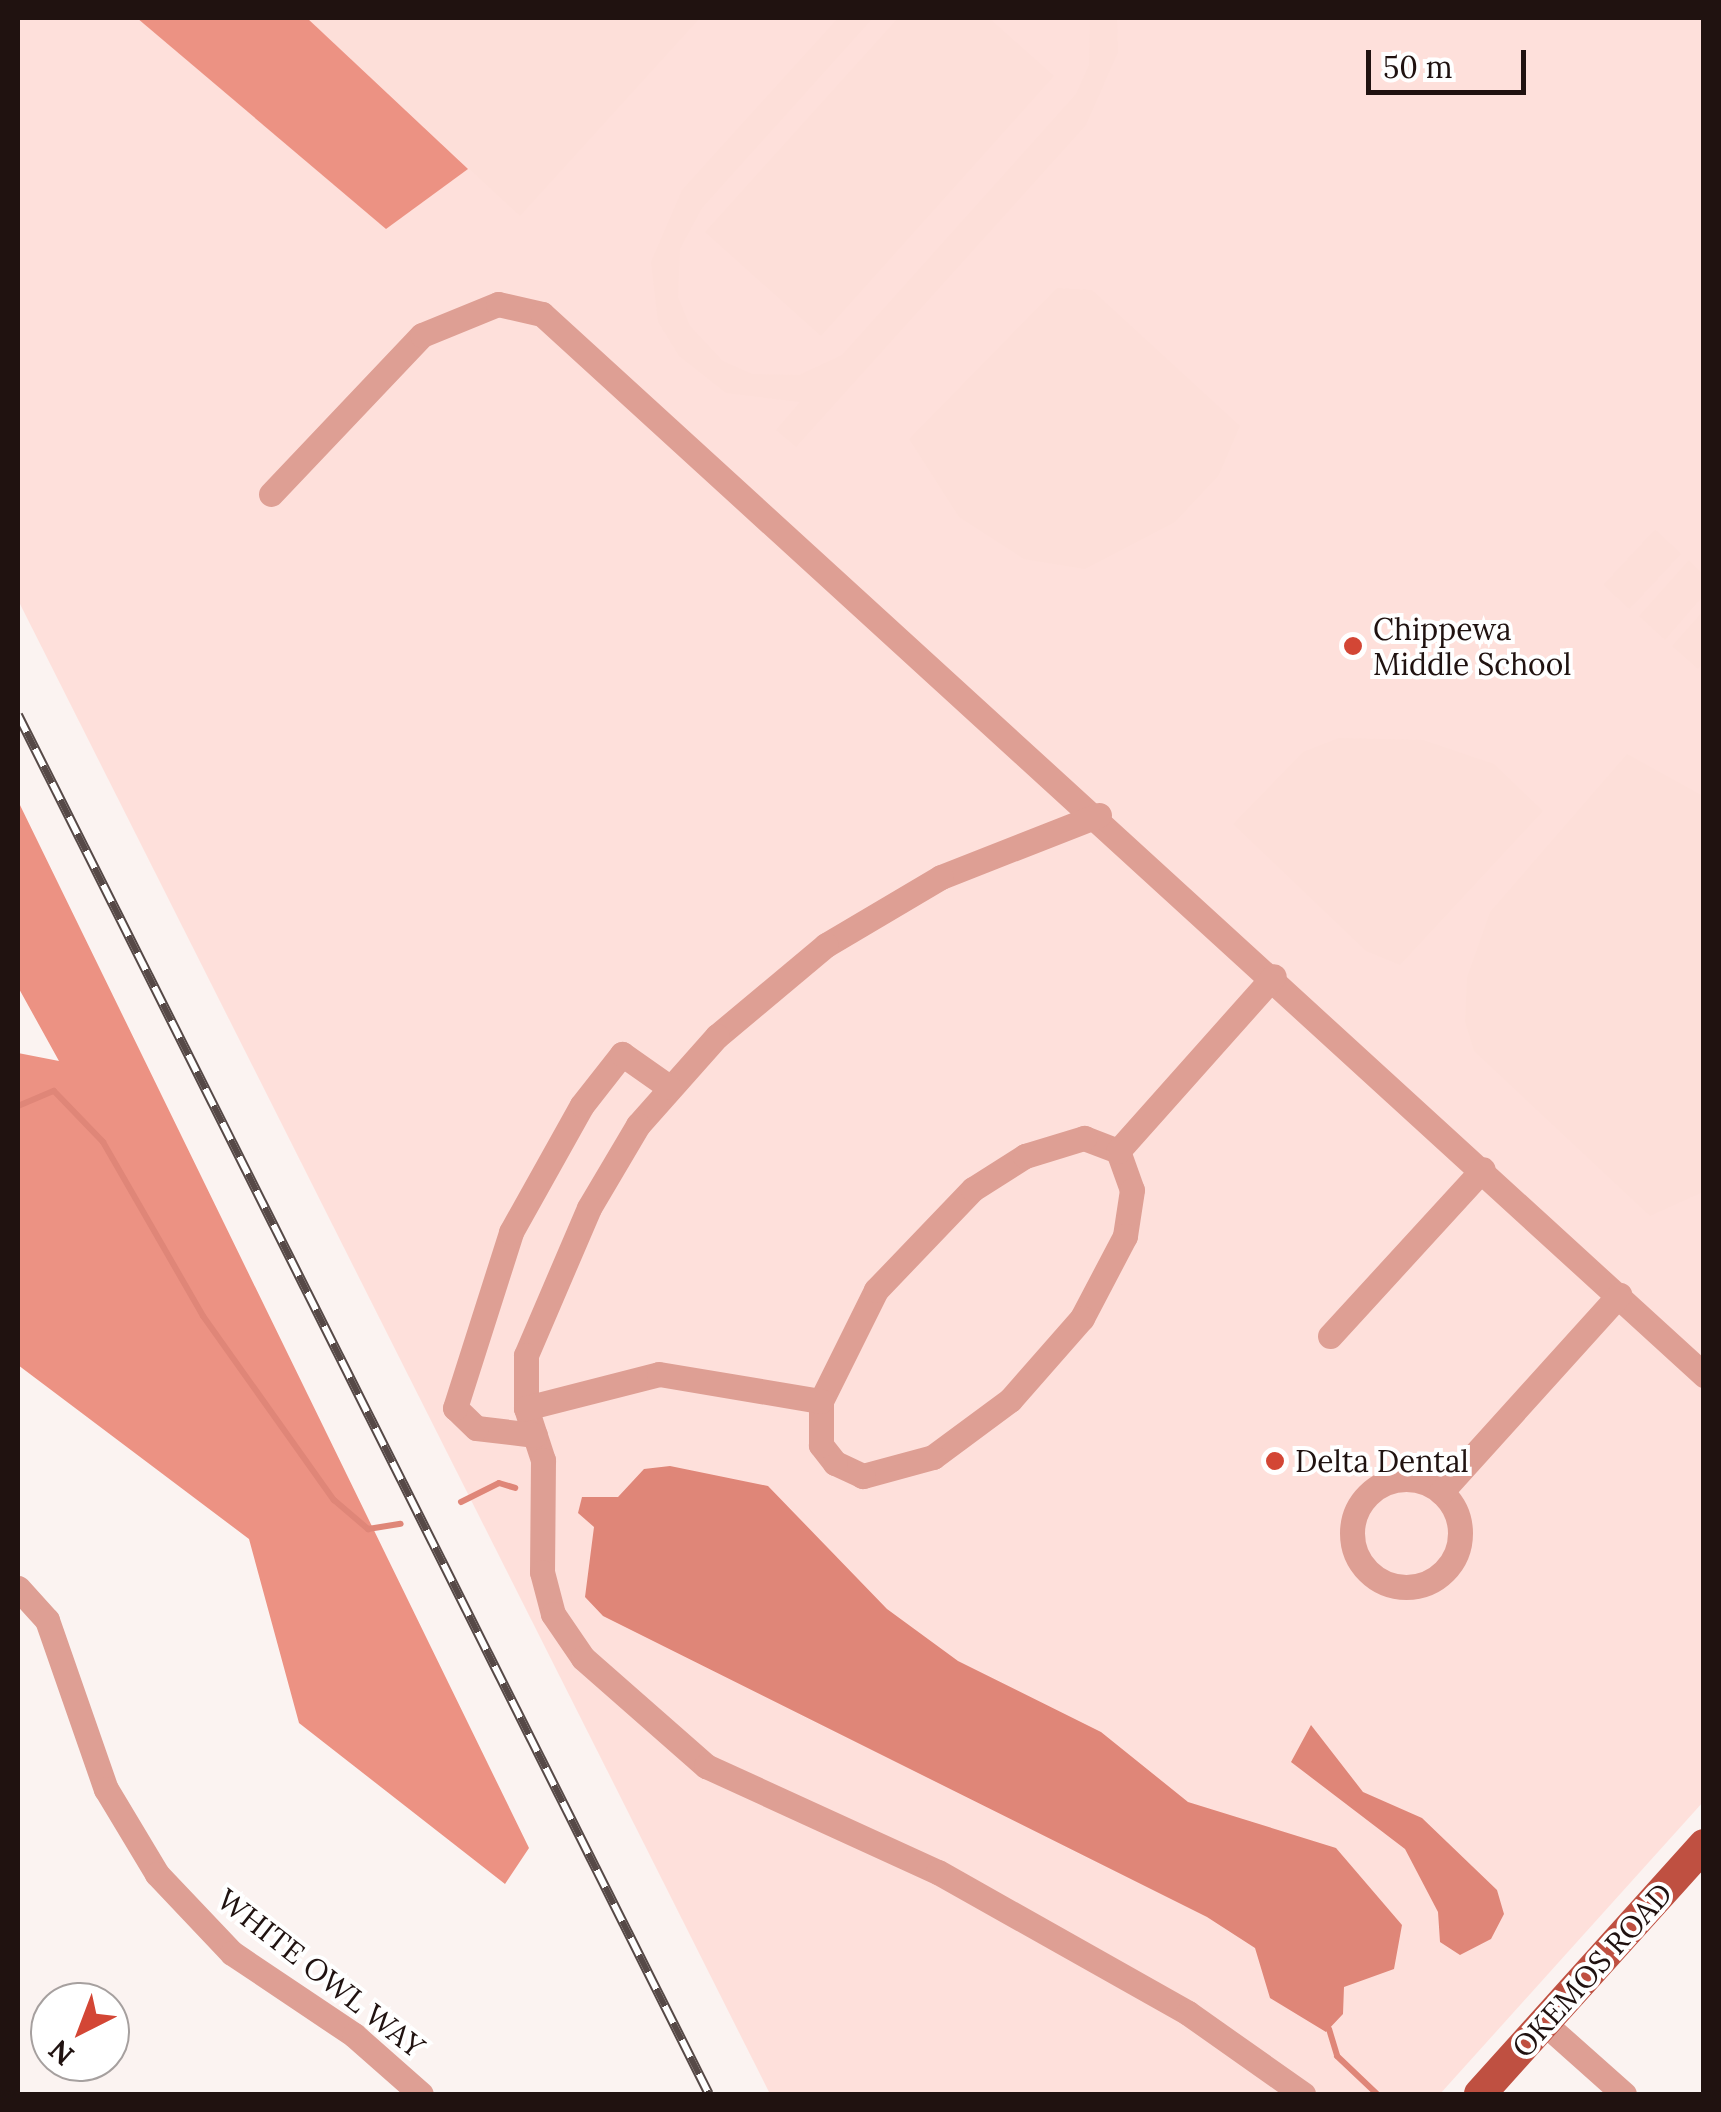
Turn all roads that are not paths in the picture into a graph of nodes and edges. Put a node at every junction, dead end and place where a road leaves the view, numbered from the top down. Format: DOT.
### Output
graph roads {
  1 [pos="271,494"];
  2 [pos="1099,815"];
  3 [pos="1274,976"];
  4 [pos="669,1088"];
  5 [pos="1118,1150"];
  6 [pos="1483,1169"];
  7 [pos="1618,1296"];
  8 [pos="1330,1336"];
  9 [pos="1704,1375"];
  10 [pos="821,1400"];
  11 [pos="526,1408"];
  12 [pos="535,1436"];
  13 [pos="1441,1492"];
  14 [pos="18,1588"];
  15 [pos="1700,1856"];
  16 [pos="1544,2024"];
  17 [pos="421,2094"];
  18 [pos="1303,2094"];
  19 [pos="1480,2094"];
  20 [pos="1624,2094"];
  1 -- 2 [label="street"];
  2 -- 3 [label="street"];
  2 -- 4 [label="street"];
  3 -- 5 [label="street"];
  3 -- 6 [label="street"];
  4 -- 11 [label="street"];
  4 -- 12 [label="street"];
  5 -- 10 [label="street"];
  5 -- 10 [label="street"];
  6 -- 7 [label="street"];
  6 -- 8 [label="street"];
  7 -- 9 [label="street"];
  7 -- 13 [label="street"];
  10 -- 11 [label="street"];
  11 -- 12 [label="street"];
  12 -- 18 [label="street"];
  13 -- 13 [label="street"];
  14 -- 17 [label="street, WHITE OWL WAY"];
  15 -- 16 [label="main road, OKEMOS ROAD"];
  16 -- 19 [label="main road, OKEMOS ROAD"];
  16 -- 20 [label="street"];
}
